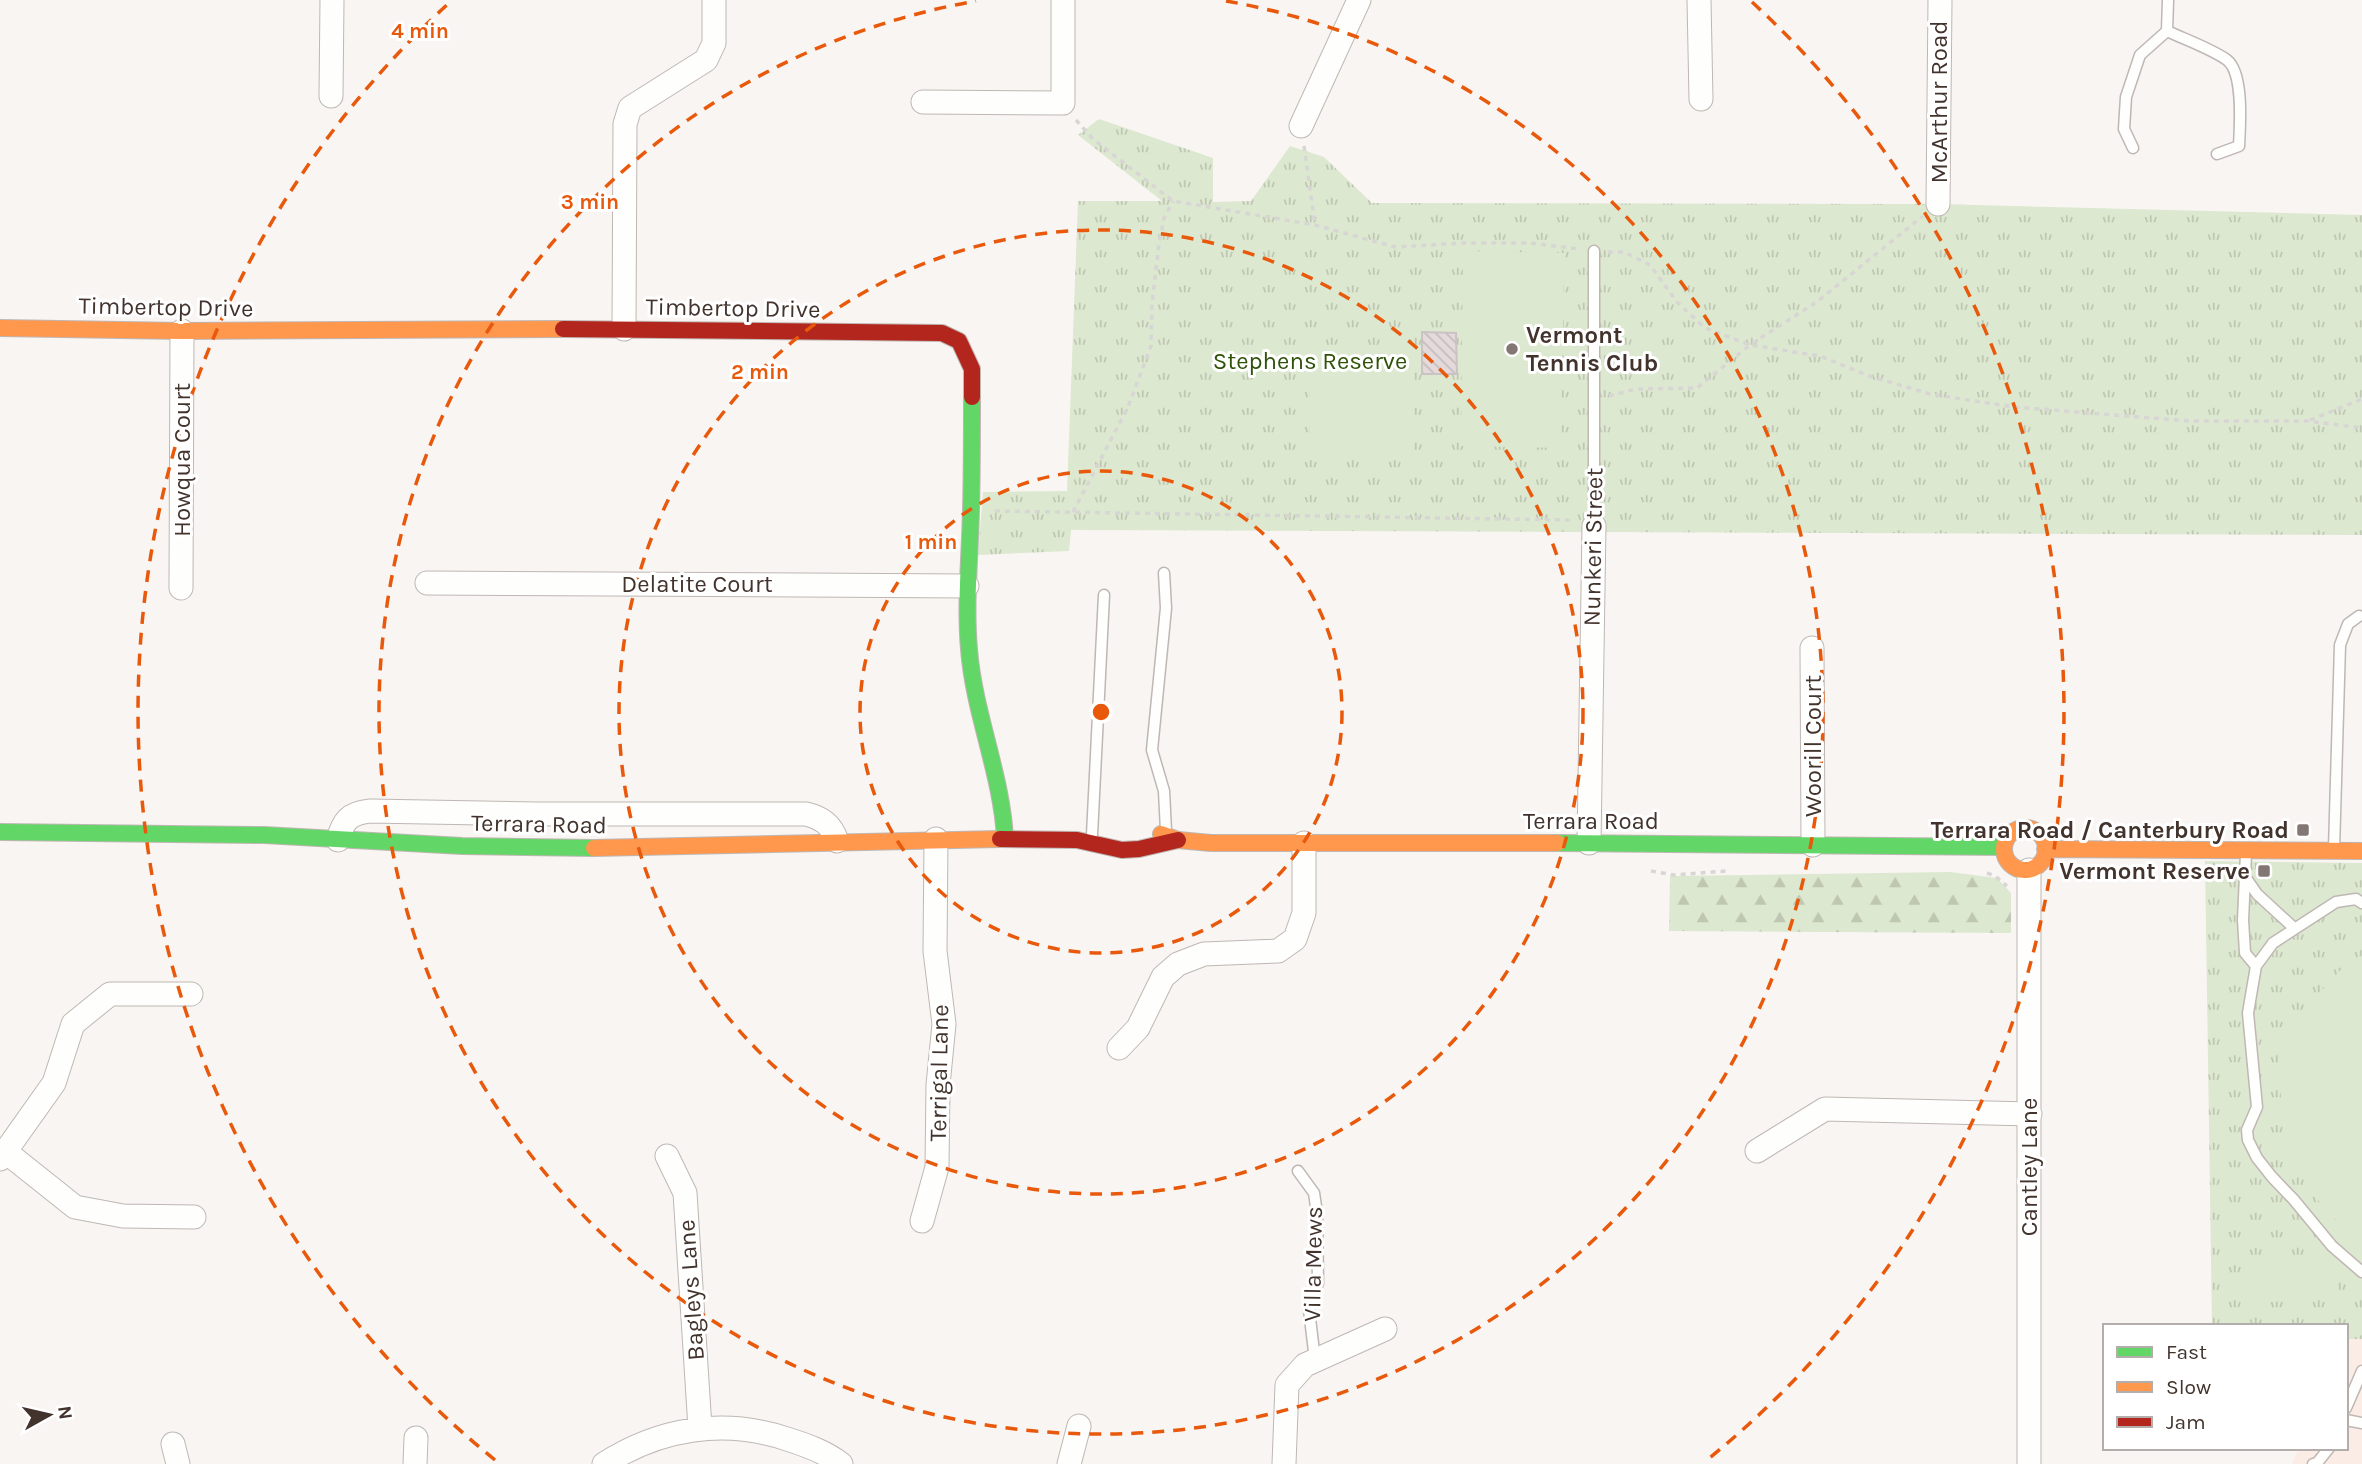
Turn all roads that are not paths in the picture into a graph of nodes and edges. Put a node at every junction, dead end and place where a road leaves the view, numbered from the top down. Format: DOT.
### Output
graph roads {
  1 [pos="332,0"];
  2 [pos="714,0"];
  3 [pos="1063,0"];
  4 [pos="1359,0"];
  5 [pos="1699,0"];
  6 [pos="1940,0"];
  7 [pos="2168,0"];
  8 [pos="2167,31"];
  9 [pos="331,96"];
  10 [pos="1701,99"];
  11 [pos="923,102"];
  12 [pos="1301,127"];
  13 [pos="2133,148"];
  14 [pos="2217,154"];
  15 [pos="1938,204"];
  16 [pos="1594,251"];
  17 [pos="0,328"];
  18 [pos="624,329"];
  19 [pos="182,331"];
  20 [pos="1594,520"];
  21 [pos="1164,573"];
  22 [pos="428,583"];
  23 [pos="967,586"];
  24 [pos="181,588"];
  25 [pos="1104,595"];
  26 [pos="2359,616"];
  27 [pos="1812,648"];
  28 [pos="1114,831"];
  29 [pos="1149,831"];
  30 [pos="0,832"];
  31 [pos="936,839"];
  32 [pos="1005,839"];
  33 [pos="338,840"];
  34 [pos="1087,840"];
  35 [pos="1170,840"];
  36 [pos="837,841"];
  37 [pos="1304,843"];
  38 [pos="1589,843"];
  39 [pos="1813,845"];
  40 [pos="2004,848"];
  41 [pos="2045,849"];
  42 [pos="2246,851"];
  43 [pos="2334,851"];
  44 [pos="2362,851"];
  45 [pos="2029,870"];
  46 [pos="2246,878"];
  47 [pos="2362,904"];
  48 [pos="2294,928"];
  49 [pos="2256,966"];
  50 [pos="191,994"];
  51 [pos="1119,1048"];
  52 [pos="2029,1114"];
  53 [pos="1757,1151"];
  54 [pos="3,1155"];
  55 [pos="667,1156"];
  56 [pos="1298,1171"];
  57 [pos="194,1217"];
  58 [pos="922,1221"];
  59 [pos="2362,1272"];
  60 [pos="1385,1329"];
  61 [pos="1315,1361"];
  62 [pos="2362,1371"];
  63 [pos="2348,1403"];
  64 [pos="1079,1426"];
  65 [pos="700,1428"];
  66 [pos="415,1438"];
  67 [pos="2327,1450"];
  68 [pos="415,1464"];
  69 [pos="604,1464"];
  70 [pos="841,1464"];
  71 [pos="1069,1464"];
  72 [pos="1284,1464"];
  73 [pos="2029,1464"];
  74 [pos="2313,1464"];
  1 -- 9 [label="street"];
  2 -- 18 [label="street"];
  3 -- 11 [label="street"];
  4 -- 12 [label="street"];
  5 -- 10 [label="street"];
  6 -- 15 [label="street, McArthur Road"];
  7 -- 8 [label="lane"];
  8 -- 13 [label="lane"];
  8 -- 14 [label="lane"];
  16 -- 20 [label="lane, Nunkeri Street"];
  17 -- 19 [label="main road, Timbertop Drive"];
  18 -- 19 [label="main road, Timbertop Drive"];
  18 -- 23 [label="main road, Timbertop Drive"];
  19 -- 24 [label="street, Howqua Court"];
  20 -- 38 [label="street, Nunkeri Street"];
  21 -- 35 [label="lane"];
  22 -- 23 [label="street, Delatite Court"];
  23 -- 32 [label="main road, Timbertop Drive"];
  25 -- 34 [label="lane"];
  26 -- 43 [label="lane"];
  27 -- 39 [label="street, Woorill Court"];
  28 -- 34 [label="main road, Terrara Road"];
  29 -- 35 [label="main road, Terrara Road"];
  30 -- 33 [label="main road, Terrara Road"];
  31 -- 32 [label="main road, Terrara Road"];
  31 -- 36 [label="main road, Terrara Road"];
  31 -- 58 [label="street, Terrigal Lane"];
  32 -- 34 [label="main road, Terrara Road"];
  33 -- 36 [label="main road, Terrara Road"];
  33 -- 36 [label="street"];
  34 -- 35 [label="main road, Terrara Road"];
  35 -- 37 [label="main road, Terrara Road"];
  37 -- 38 [label="main road, Terrara Road"];
  37 -- 51 [label="street"];
  38 -- 39 [label="main road, Terrara Road"];
  39 -- 40 [label="main road, Terrara Road"];
  40 -- 41 [label="main road"];
  40 -- 45 [label="main road"];
  41 -- 42 [label="main road"];
  41 -- 45 [label="main road"];
  42 -- 43 [label="main road"];
  42 -- 46 [label="lane"];
  43 -- 44 [label="main road"];
  45 -- 52 [label="street, Cantley Lane"];
  46 -- 48 [label="lane"];
  46 -- 49 [label="lane"];
  47 -- 48 [label="lane"];
  48 -- 49 [label="lane"];
  49 -- 59 [label="lane"];
  50 -- 54 [label="street"];
  52 -- 53 [label="street"];
  52 -- 73 [label="street, Cantley Lane"];
  54 -- 57 [label="street"];
  55 -- 65 [label="street, Bagleys Lane"];
  56 -- 61 [label="lane, Villa Mews"];
  60 -- 61 [label="street"];
  61 -- 72 [label="street"];
  62 -- 63 [label="lane"];
  64 -- 71 [label="street"];
  65 -- 69 [label="street"];
  65 -- 70 [label="street"];
  66 -- 68 [label="street"];
  67 -- 74 [label="lane"];
}
